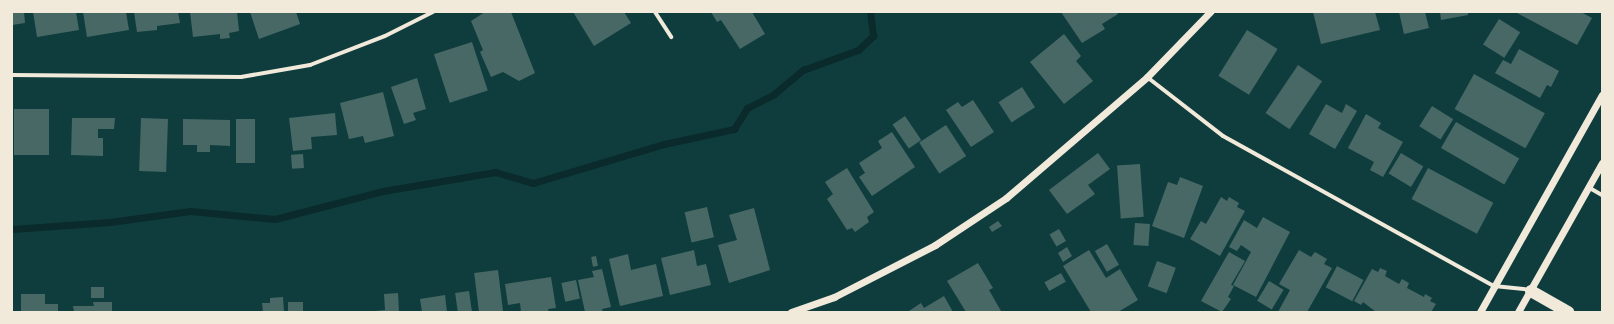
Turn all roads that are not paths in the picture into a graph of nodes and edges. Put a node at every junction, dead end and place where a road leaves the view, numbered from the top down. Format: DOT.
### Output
graph roads {
  1 [pos="433,12"];
  2 [pos="655,12"];
  3 [pos="1210,12"];
  4 [pos="671,37"];
  5 [pos="12,75"];
  6 [pos="1147,77"];
  7 [pos="1602,95"];
  8 [pos="1602,163"];
  9 [pos="1588,187"];
  10 [pos="1602,195"];
  11 [pos="1494,286"];
  12 [pos="1531,290"];
  13 [pos="792,312"];
  14 [pos="1480,312"];
  15 [pos="1518,312"];
  16 [pos="1568,312"];
  1 -- 5 [label="street"];
  2 -- 4 [label="street"];
  3 -- 6 [label="street"];
  6 -- 11 [label="street"];
  6 -- 13 [label="street"];
  7 -- 11 [label="street"];
  8 -- 9 [label="street"];
  9 -- 10 [label="street"];
  9 -- 12 [label="street"];
  11 -- 12 [label="street"];
  11 -- 14 [label="street"];
  12 -- 15 [label="street"];
  12 -- 16 [label="highway"];
}
